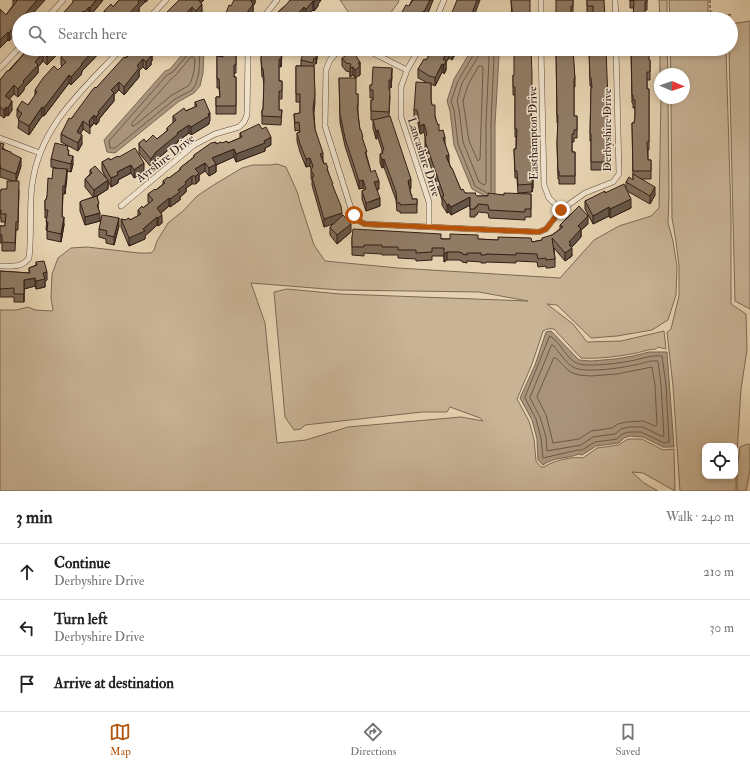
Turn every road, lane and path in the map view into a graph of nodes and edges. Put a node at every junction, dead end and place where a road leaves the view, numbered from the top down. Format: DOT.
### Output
graph roads {
  1 [pos="63,0"];
  2 [pos="166,0"];
  3 [pos="277,0"];
  4 [pos="444,0"];
  5 [pos="541,0"];
  6 [pos="615,0"];
  7 [pos="710,0"];
  8 [pos="52,12"];
  9 [pos="155,12"];
  10 [pos="268,12"];
  11 [pos="439,12"];
  12 [pos="541,12"];
  13 [pos="616,12"];
  14 [pos="712,12"];
  15 [pos="12,55"];
  16 [pos="115,56"];
  17 [pos="248,56"];
  18 [pos="334,56"];
  19 [pos="379,56"];
  20 [pos="415,56"];
  21 [pos="542,56"];
  22 [pos="616,56"];
  23 [pos="0,68"];
  24 [pos="406,70"];
  25 [pos="0,138"];
  26 [pos="40,153"];
  27 [pos="121,206"];
  28 [pos="561,210"];
  29 [pos="428,227"];
  30 [pos="0,266"];
  1 -- 8 [label="street"];
  2 -- 9 [label="street"];
  3 -- 10 [label="street"];
  4 -- 11 [label="street"];
  5 -- 12 [label="street"];
  6 -- 13 [label="street"];
  7 -- 14 [label="path"];
  15 -- 23 [label="street"];
  16 -- 26 [label="street"];
  17 -- 27 [label="street, Ayrshire Drive"];
  18 -- 29 [label="street, Derbyshire Drive"];
  19 -- 24 [label="street"];
  20 -- 24 [label="street, Lancashire Drive"];
  21 -- 28 [label="street, Easthampton Drive"];
  22 -- 28 [label="street, Derbyshire Drive"];
  24 -- 29 [label="street, Lancashire Drive"];
  25 -- 26 [label="street"];
  26 -- 30 [label="street"];
  28 -- 29 [label="street, Derbyshire Drive"];
}
